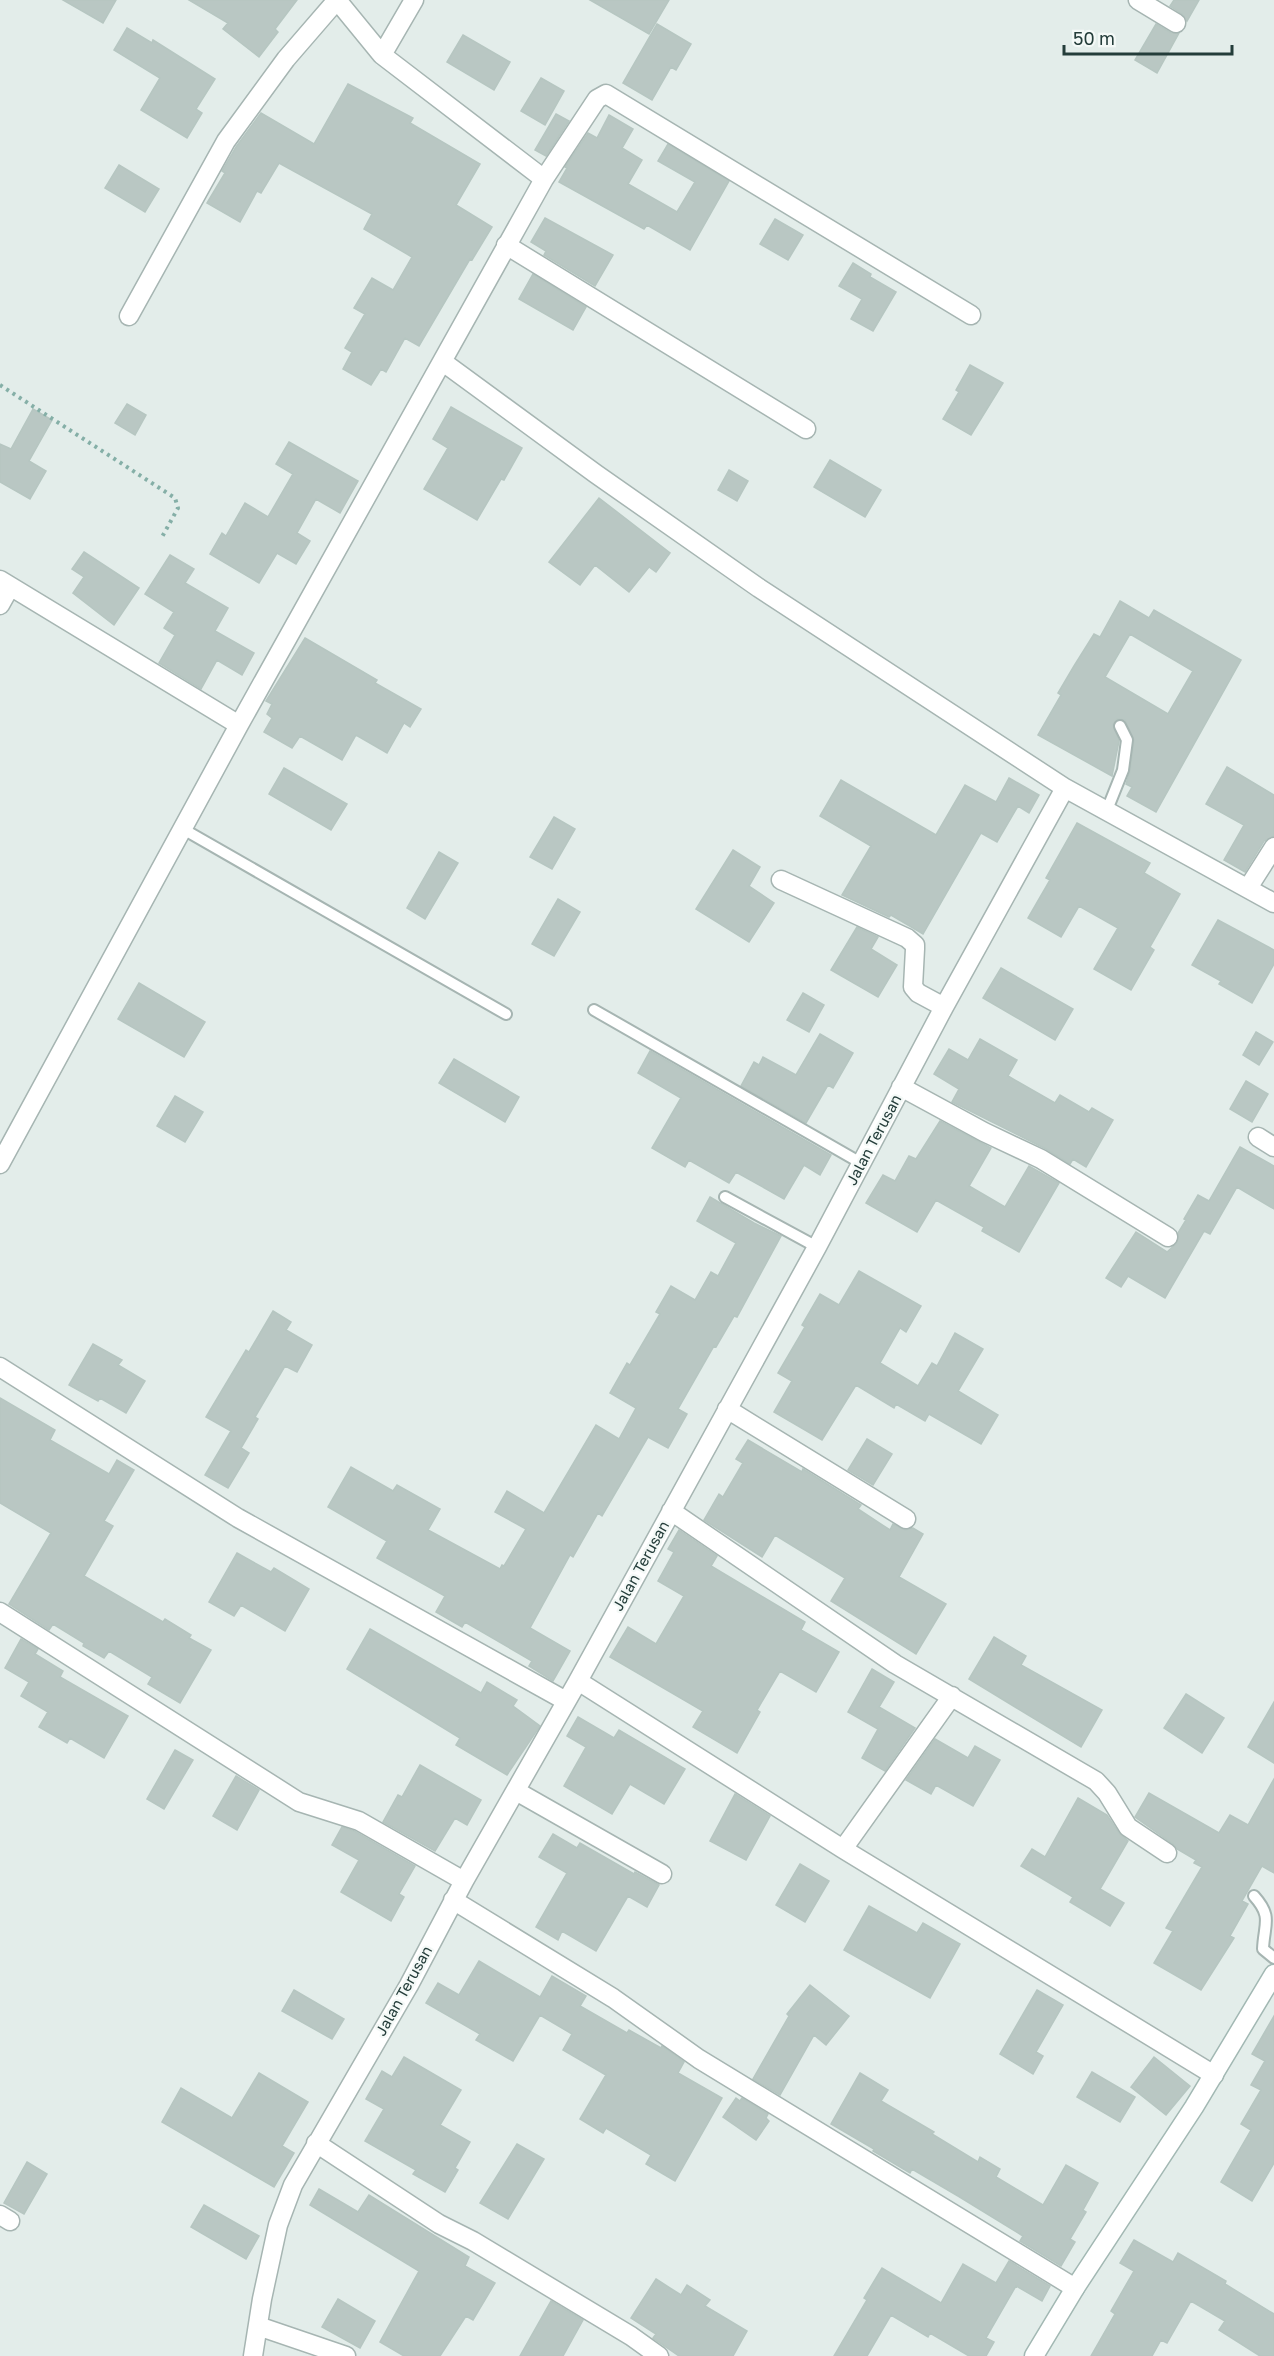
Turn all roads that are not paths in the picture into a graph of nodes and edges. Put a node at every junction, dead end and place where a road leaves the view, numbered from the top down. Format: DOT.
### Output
graph roads {
  1 [pos="414,0"];
  2 [pos="1138,0"];
  3 [pos="1176,23"];
  4 [pos="382,55"];
  5 [pos="544,179"];
  6 [pos="506,245"];
  7 [pos="129,315"];
  8 [pos="971,315"];
  9 [pos="443,362"];
  10 [pos="806,429"];
  11 [pos="5,584"];
  12 [pos="0,605"];
  13 [pos="239,725"];
  14 [pos="1120,726"];
  15 [pos="1065,788"];
  16 [pos="1107,810"];
  17 [pos="183,829"];
  18 [pos="1274,847"];
  19 [pos="781,880"];
  20 [pos="1248,888"];
  21 [pos="1274,903"];
  22 [pos="944,1007"];
  23 [pos="594,1010"];
  24 [pos="506,1014"];
  25 [pos="901,1087"];
  26 [pos="1258,1137"];
  27 [pos="1274,1147"];
  28 [pos="861,1163"];
  29 [pos="0,1164"];
  30 [pos="725,1197"];
  31 [pos="1168,1237"];
  32 [pos="817,1247"];
  33 [pos="0,1367"];
  34 [pos="727,1409"];
  35 [pos="671,1511"];
  36 [pos="906,1519"];
  37 [pos="0,1612"];
  38 [pos="578,1681"];
  39 [pos="952,1696"];
  40 [pos="566,1701"];
  41 [pos="516,1791"];
  42 [pos="843,1849"];
  43 [pos="1167,1853"];
  44 [pos="662,1874"];
  45 [pos="464,1881"];
  46 [pos="1254,1896"];
  47 [pos="453,1900"];
  48 [pos="1274,1958"];
  49 [pos="1274,1974"];
  50 [pos="1214,2075"];
  51 [pos="316,2143"];
  52 [pos="1075,2288"];
  53 [pos="258,2326"];
  54 [pos="253,2356"];
  55 [pos="346,2356"];
  56 [pos="659,2356"];
  57 [pos="1034,2356"];
  1 -- 4 [label="street"];
  2 -- 3 [label="street"];
  4 -- 5 [label="street"];
  4 -- 7 [label="street"];
  5 -- 6 [label="street"];
  5 -- 8 [label="street"];
  6 -- 9 [label="street"];
  6 -- 10 [label="street"];
  9 -- 13 [label="street"];
  9 -- 15 [label="street"];
  11 -- 12 [label="street"];
  11 -- 13 [label="street"];
  13 -- 17 [label="street"];
  14 -- 16 [label="lane"];
  15 -- 16 [label="street"];
  15 -- 22 [label="street, Jalan Terusan"];
  16 -- 20 [label="street"];
  17 -- 24 [label="lane"];
  17 -- 29 [label="street"];
  18 -- 20 [label="street"];
  19 -- 22 [label="street"];
  20 -- 21 [label="street"];
  22 -- 25 [label="street, Jalan Terusan"];
  23 -- 28 [label="lane"];
  25 -- 28 [label="street, Jalan Terusan"];
  25 -- 31 [label="street"];
  26 -- 27 [label="street"];
  28 -- 32 [label="street, Jalan Terusan"];
  30 -- 32 [label="lane"];
  32 -- 34 [label="street, Jalan Terusan"];
  33 -- 40 [label="street"];
  34 -- 35 [label="street, Jalan Terusan"];
  34 -- 36 [label="street"];
  35 -- 38 [label="street, Jalan Terusan"];
  35 -- 39 [label="street"];
  37 -- 45 [label="street"];
  38 -- 40 [label="street, Jalan Terusan"];
  38 -- 42 [label="street"];
  39 -- 42 [label="street"];
  39 -- 43 [label="street"];
  40 -- 41 [label="street, Jalan Terusan"];
  41 -- 44 [label="street"];
  41 -- 45 [label="street, Jalan Terusan"];
  42 -- 50 [label="street"];
  45 -- 47 [label="street, Jalan Terusan"];
  46 -- 48 [label="lane"];
  47 -- 51 [label="street, Jalan Terusan"];
  47 -- 52 [label="street"];
  49 -- 50 [label="street"];
  50 -- 52 [label="street"];
  51 -- 53 [label="street, Jalan Terusan"];
  51 -- 56 [label="street"];
  52 -- 57 [label="street"];
  53 -- 54 [label="street, Jalan Terusan"];
  53 -- 55 [label="street"];
}
